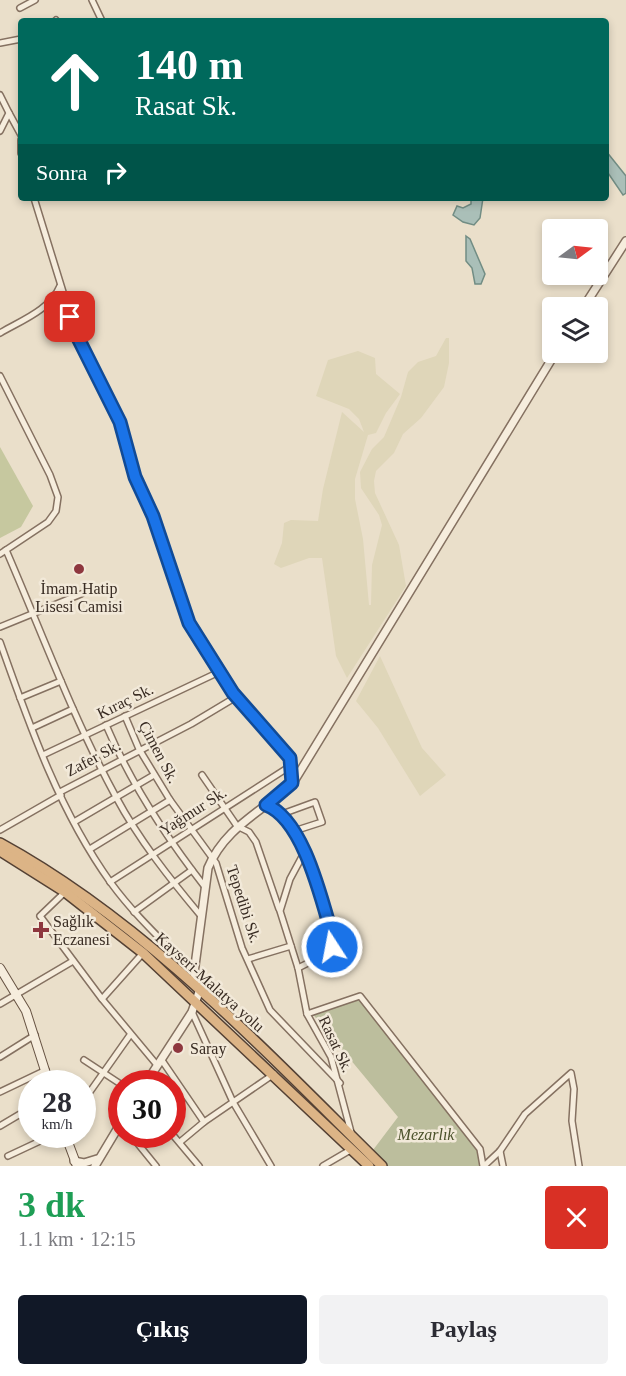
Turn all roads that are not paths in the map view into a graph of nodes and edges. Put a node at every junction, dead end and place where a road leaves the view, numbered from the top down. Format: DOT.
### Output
graph roads {
  1 [pos="35,0"];
  2 [pos="93,0"];
  3 [pos="20,8"];
  4 [pos="101,18"];
  5 [pos="18,40"];
  6 [pos="0,44"];
  7 [pos="0,95"];
  8 [pos="9,113"];
  9 [pos="0,131"];
  10 [pos="18,132"];
  11 [pos="35,201"];
  12 [pos="626,241"];
  13 [pos="61,284"];
  14 [pos="590,297"];
  15 [pos="0,333"];
  16 [pos="549,363"];
  17 [pos="0,376"];
  18 [pos="3,552"];
  19 [pos="81,594"];
  20 [pos="32,613"];
  21 [pos="0,627"];
  22 [pos="0,642"];
  23 [pos="219,672"];
  24 [pos="61,681"];
  25 [pos="236,697"];
  26 [pos="20,698"];
  27 [pos="73,709"];
  28 [pos="125,716"];
  29 [pos="106,725"];
  30 [pos="32,728"];
  31 [pos="85,735"];
  32 [pos="139,749"];
  33 [pos="43,755"];
  34 [pos="120,759"];
  35 [pos="292,765"];
  36 [pos="103,768"];
  37 [pos="154,775"];
  38 [pos="202,775"];
  39 [pos="292,783"];
  40 [pos="136,786"];
  41 [pos="60,794"];
  42 [pos="116,797"];
  43 [pos="170,800"];
  44 [pos="266,805"];
  45 [pos="224,807"];
  46 [pos="152,812"];
  47 [pos="282,814"];
  48 [pos="74,822"];
  49 [pos="132,824"];
  50 [pos="237,826"];
  51 [pos="190,829"];
  52 [pos="0,830"];
  53 [pos="294,831"];
  54 [pos="172,841"];
  55 [pos="0,843"];
  56 [pos="90,849"];
  57 [pos="0,851"];
  58 [pos="304,853"];
  59 [pos="152,855"];
  60 [pos="213,857"];
  61 [pos="192,870"];
  62 [pos="110,882"];
  63 [pos="175,885"];
  64 [pos="206,887"];
  65 [pos="65,891"];
  66 [pos="280,911"];
  67 [pos="134,912"];
  68 [pos="201,916"];
  69 [pos="291,946"];
  70 [pos="144,953"];
  71 [pos="248,959"];
  72 [pos="73,961"];
  73 [pos="0,968"];
  74 [pos="298,968"];
  75 [pos="194,973"];
  76 [pos="17,993"];
  77 [pos="197,996"];
  78 [pos="102,999"];
  79 [pos="0,1004"];
  80 [pos="192,1012"];
  81 [pos="307,1014"];
  82 [pos="35,1035"];
  83 [pos="130,1035"];
  84 [pos="0,1057"];
  85 [pos="84,1060"];
  86 [pos="159,1062"];
  87 [pos="46,1070"];
  88 [pos="154,1070"];
  89 [pos="103,1072"];
  90 [pos="274,1074"];
  91 [pos="108,1075"];
  92 [pos="96,1082"];
  93 [pos="18,1083"];
  94 [pos="340,1083"];
  95 [pos="0,1092"];
  96 [pos="233,1102"];
  97 [pos="18,1115"];
  98 [pos="204,1122"];
  99 [pos="0,1126"];
  100 [pos="186,1137"];
  101 [pos="353,1137"];
  102 [pos="108,1143"];
  103 [pos="25,1148"];
  104 [pos="70,1148"];
  105 [pos="141,1148"];
  106 [pos="185,1148"];
  107 [pos="352,1149"];
  108 [pos="500,1151"];
  109 [pos="8,1156"];
  110 [pos="76,1163"];
  111 [pos="96,1163"];
  112 [pos="156,1166"];
  113 [pos="199,1166"];
  114 [pos="271,1166"];
  115 [pos="323,1166"];
  116 [pos="369,1166"];
  117 [pos="382,1166"];
  118 [pos="484,1166"];
  119 [pos="503,1166"];
  120 [pos="579,1166"];
  1 -- 3 [label="street"];
  2 -- 4 [label="street"];
  5 -- 6 [label="street"];
  7 -- 8 [label="street"];
  8 -- 9 [label="street"];
  8 -- 10 [label="street"];
  11 -- 13 [label="street"];
  12 -- 14 [label="street"];
  13 -- 15 [label="street"];
  13 -- 23 [label="street"];
  16 -- 39 [label="street"];
  17 -- 18 [label="street"];
  18 -- 20 [label="street"];
  19 -- 20 [label="street"];
  20 -- 21 [label="street"];
  20 -- 24 [label="street"];
  22 -- 26 [label="street"];
  23 -- 25 [label="street"];
  23 -- 28 [label="street, Kıraç Sk."];
  24 -- 26 [label="street"];
  24 -- 27 [label="street"];
  25 -- 32 [label="street, Zafer Sk."];
  25 -- 35 [label="street"];
  26 -- 30 [label="street"];
  27 -- 30 [label="street"];
  27 -- 31 [label="street"];
  28 -- 29 [label="street, Kıraç Sk."];
  28 -- 32 [label="street, Çimen Sk."];
  29 -- 31 [label="street, Kıraç Sk."];
  29 -- 34 [label="street"];
  30 -- 33 [label="street"];
  31 -- 33 [label="street, Kıraç Sk."];
  31 -- 36 [label="street"];
  32 -- 34 [label="street, Zafer Sk."];
  32 -- 37 [label="street, Çimen Sk."];
  33 -- 41 [label="street"];
  34 -- 36 [label="street, Zafer Sk."];
  34 -- 40 [label="street"];
  35 -- 39 [label="street"];
  35 -- 45 [label="street, Yağmur Sk."];
  36 -- 41 [label="street, Zafer Sk."];
  36 -- 42 [label="street"];
  37 -- 40 [label="street"];
  37 -- 43 [label="street, Çimen Sk."];
  38 -- 45 [label="street, Rasat Sk."];
  39 -- 44 [label="street"];
  40 -- 42 [label="street"];
  40 -- 46 [label="street"];
  41 -- 48 [label="street"];
  41 -- 52 [label="street, Zafer Sk."];
  42 -- 48 [label="street"];
  42 -- 49 [label="street"];
  43 -- 46 [label="street"];
  43 -- 51 [label="street, Çimen Sk."];
  44 -- 47 [label="street"];
  44 -- 50 [label="street"];
  45 -- 50 [label="street, Rasat Sk."];
  45 -- 51 [label="street, Yağmur Sk."];
  46 -- 49 [label="street"];
  46 -- 54 [label="street"];
  47 -- 53 [label="street"];
  47 -- 53 [label="street"];
  48 -- 56 [label="street"];
  49 -- 56 [label="street"];
  49 -- 59 [label="street"];
  50 -- 60 [label="street"];
  50 -- 66 [label="street, Rasat Sk."];
  51 -- 54 [label="street, Yağmur Sk."];
  51 -- 60 [label="street, Çimen Sk."];
  53 -- 58 [label="street"];
  54 -- 59 [label="street, Yağmur Sk."];
  54 -- 61 [label="street"];
  55 -- 77 [label="highway, Kayseri-Malatya yolu"];
  56 -- 62 [label="street"];
  57 -- 65 [label="highway, Kayseri-Malatya yolu"];
  58 -- 66 [label="street"];
  58 -- 74 [label="street"];
  59 -- 62 [label="street, Yağmur Sk."];
  59 -- 63 [label="street"];
  60 -- 64 [label="street"];
  60 -- 71 [label="street, Tepedibi Sk."];
  61 -- 63 [label="street"];
  61 -- 64 [label="street"];
  62 -- 67 [label="street"];
  63 -- 67 [label="street"];
  63 -- 68 [label="street"];
  64 -- 68 [label="street"];
  65 -- 70 [label="highway, Kayseri-Malatya yolu"];
  65 -- 72 [label="street"];
  66 -- 69 [label="street, Rasat Sk."];
  67 -- 75 [label="street"];
  68 -- 75 [label="street"];
  69 -- 71 [label="street"];
  69 -- 74 [label="street, Rasat Sk."];
  70 -- 77 [label="highway, Kayseri-Malatya yolu"];
  70 -- 78 [label="street"];
  71 -- 94 [label="street, Tepedibi Sk."];
  72 -- 76 [label="street"];
  72 -- 78 [label="street"];
  73 -- 76 [label="main road"];
  74 -- 81 [label="street, Rasat Sk."];
  75 -- 77 [label="street"];
  76 -- 79 [label="street"];
  76 -- 82 [label="main road"];
  77 -- 80 [label="street"];
  77 -- 90 [label="highway, Kayseri-Malatya yolu"];
  77 -- 101 [label="highway, Kayseri-Malatya yolu"];
  78 -- 83 [label="street"];
  80 -- 86 [label="street"];
  80 -- 96 [label="street"];
  81 -- 94 [label="street, Rasat Sk."];
  81 -- 118 [label="street"];
  82 -- 84 [label="street"];
  82 -- 87 [label="main road"];
  83 -- 86 [label="street"];
  83 -- 89 [label="street"];
  85 -- 89 [label="street"];
  86 -- 88 [label="street"];
  86 -- 98 [label="street"];
  89 -- 91 [label="street"];
  89 -- 92 [label="street"];
  90 -- 96 [label="street"];
  90 -- 107 [label="highway, Kayseri-Malatya yolu"];
  93 -- 95 [label="street"];
  94 -- 101 [label="street, Rasat Sk."];
  96 -- 98 [label="street"];
  96 -- 114 [label="street"];
  97 -- 99 [label="street"];
  98 -- 100 [label="street"];
  101 -- 117 [label="highway, Kayseri-Malatya yolu"];
  102 -- 111 [label="street"];
  103 -- 109 [label="street"];
  104 -- 110 [label="main road"];
  105 -- 112 [label="street"];
  106 -- 113 [label="street"];
  107 -- 115 [label="street"];
  107 -- 116 [label="highway, Kayseri-Malatya yolu"];
  108 -- 118 [label="street"];
  108 -- 119 [label="street"];
  108 -- 120 [label="street"];
  110 -- 111 [label="street"];
}
